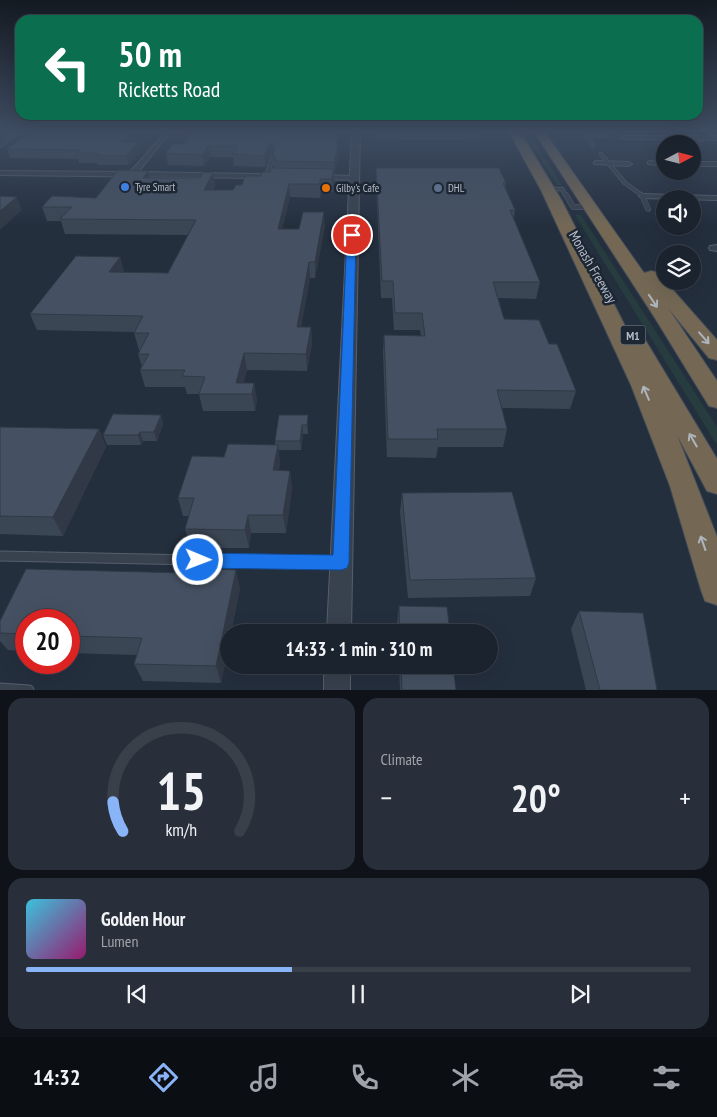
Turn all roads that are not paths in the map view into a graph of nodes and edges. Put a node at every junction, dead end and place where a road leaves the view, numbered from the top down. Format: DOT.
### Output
graph roads {
  1 [pos="143,162"];
  2 [pos="271,162"];
  3 [pos="355,162"];
  4 [pos="532,162"];
  5 [pos="560,162"];
  6 [pos="596,164"];
  7 [pos="609,164"];
  8 [pos="629,164"];
  9 [pos="649,164"];
  10 [pos="656,164"];
  11 [pos="701,164"];
  12 [pos="717,164"];
  13 [pos="0,173"];
  14 [pos="132,175"];
  15 [pos="266,176"];
  16 [pos="275,176"];
  17 [pos="311,177"];
  18 [pos="354,178"];
  19 [pos="548,189"];
  20 [pos="643,196"];
  21 [pos="717,198"];
  22 [pos="585,200"];
  23 [pos="648,209"];
  24 [pos="717,353"];
  25 [pos="717,400"];
  26 [pos="717,483"];
  27 [pos="0,556"];
  28 [pos="341,563"];
  29 [pos="717,590"];
  30 [pos="338,624"];
  31 [pos="338,674"];
  32 [pos="0,688"];
  33 [pos="29,690"];
  34 [pos="337,690"];
  1 -- 14 [label="street"];
  2 -- 15 [label="lane"];
  3 -- 18 [label="street"];
  4 -- 19 [label="highway, Monash Freeway / M1"];
  5 -- 22 [label="highway, Monash Freeway / M1"];
  6 -- 7 [label="street"];
  7 -- 8 [label="street"];
  7 -- 20 [label="lane"];
  9 -- 10 [label="street"];
  11 -- 12 [label="street"];
  13 -- 14 [label="street"];
  14 -- 15 [label="street"];
  15 -- 16 [label="street"];
  17 -- 18 [label="street"];
  18 -- 28 [label="street"];
  19 -- 22 [label="lane"];
  26 -- 19 [label="highway, Monash Freeway / M1, one-way"];
  29 -- 19 [label="highway, one-way"];
  20 -- 21 [label="street"];
  20 -- 23 [label="lane"];
  22 -- 24 [label="highway, one-way"];
  22 -- 25 [label="highway, Monash Freeway / M1, one-way"];
  27 -- 28 [label="lane"];
  28 -- 30 [label="street"];
  31 -- 34 [label="street"];
  32 -- 33 [label="lane"];
}
